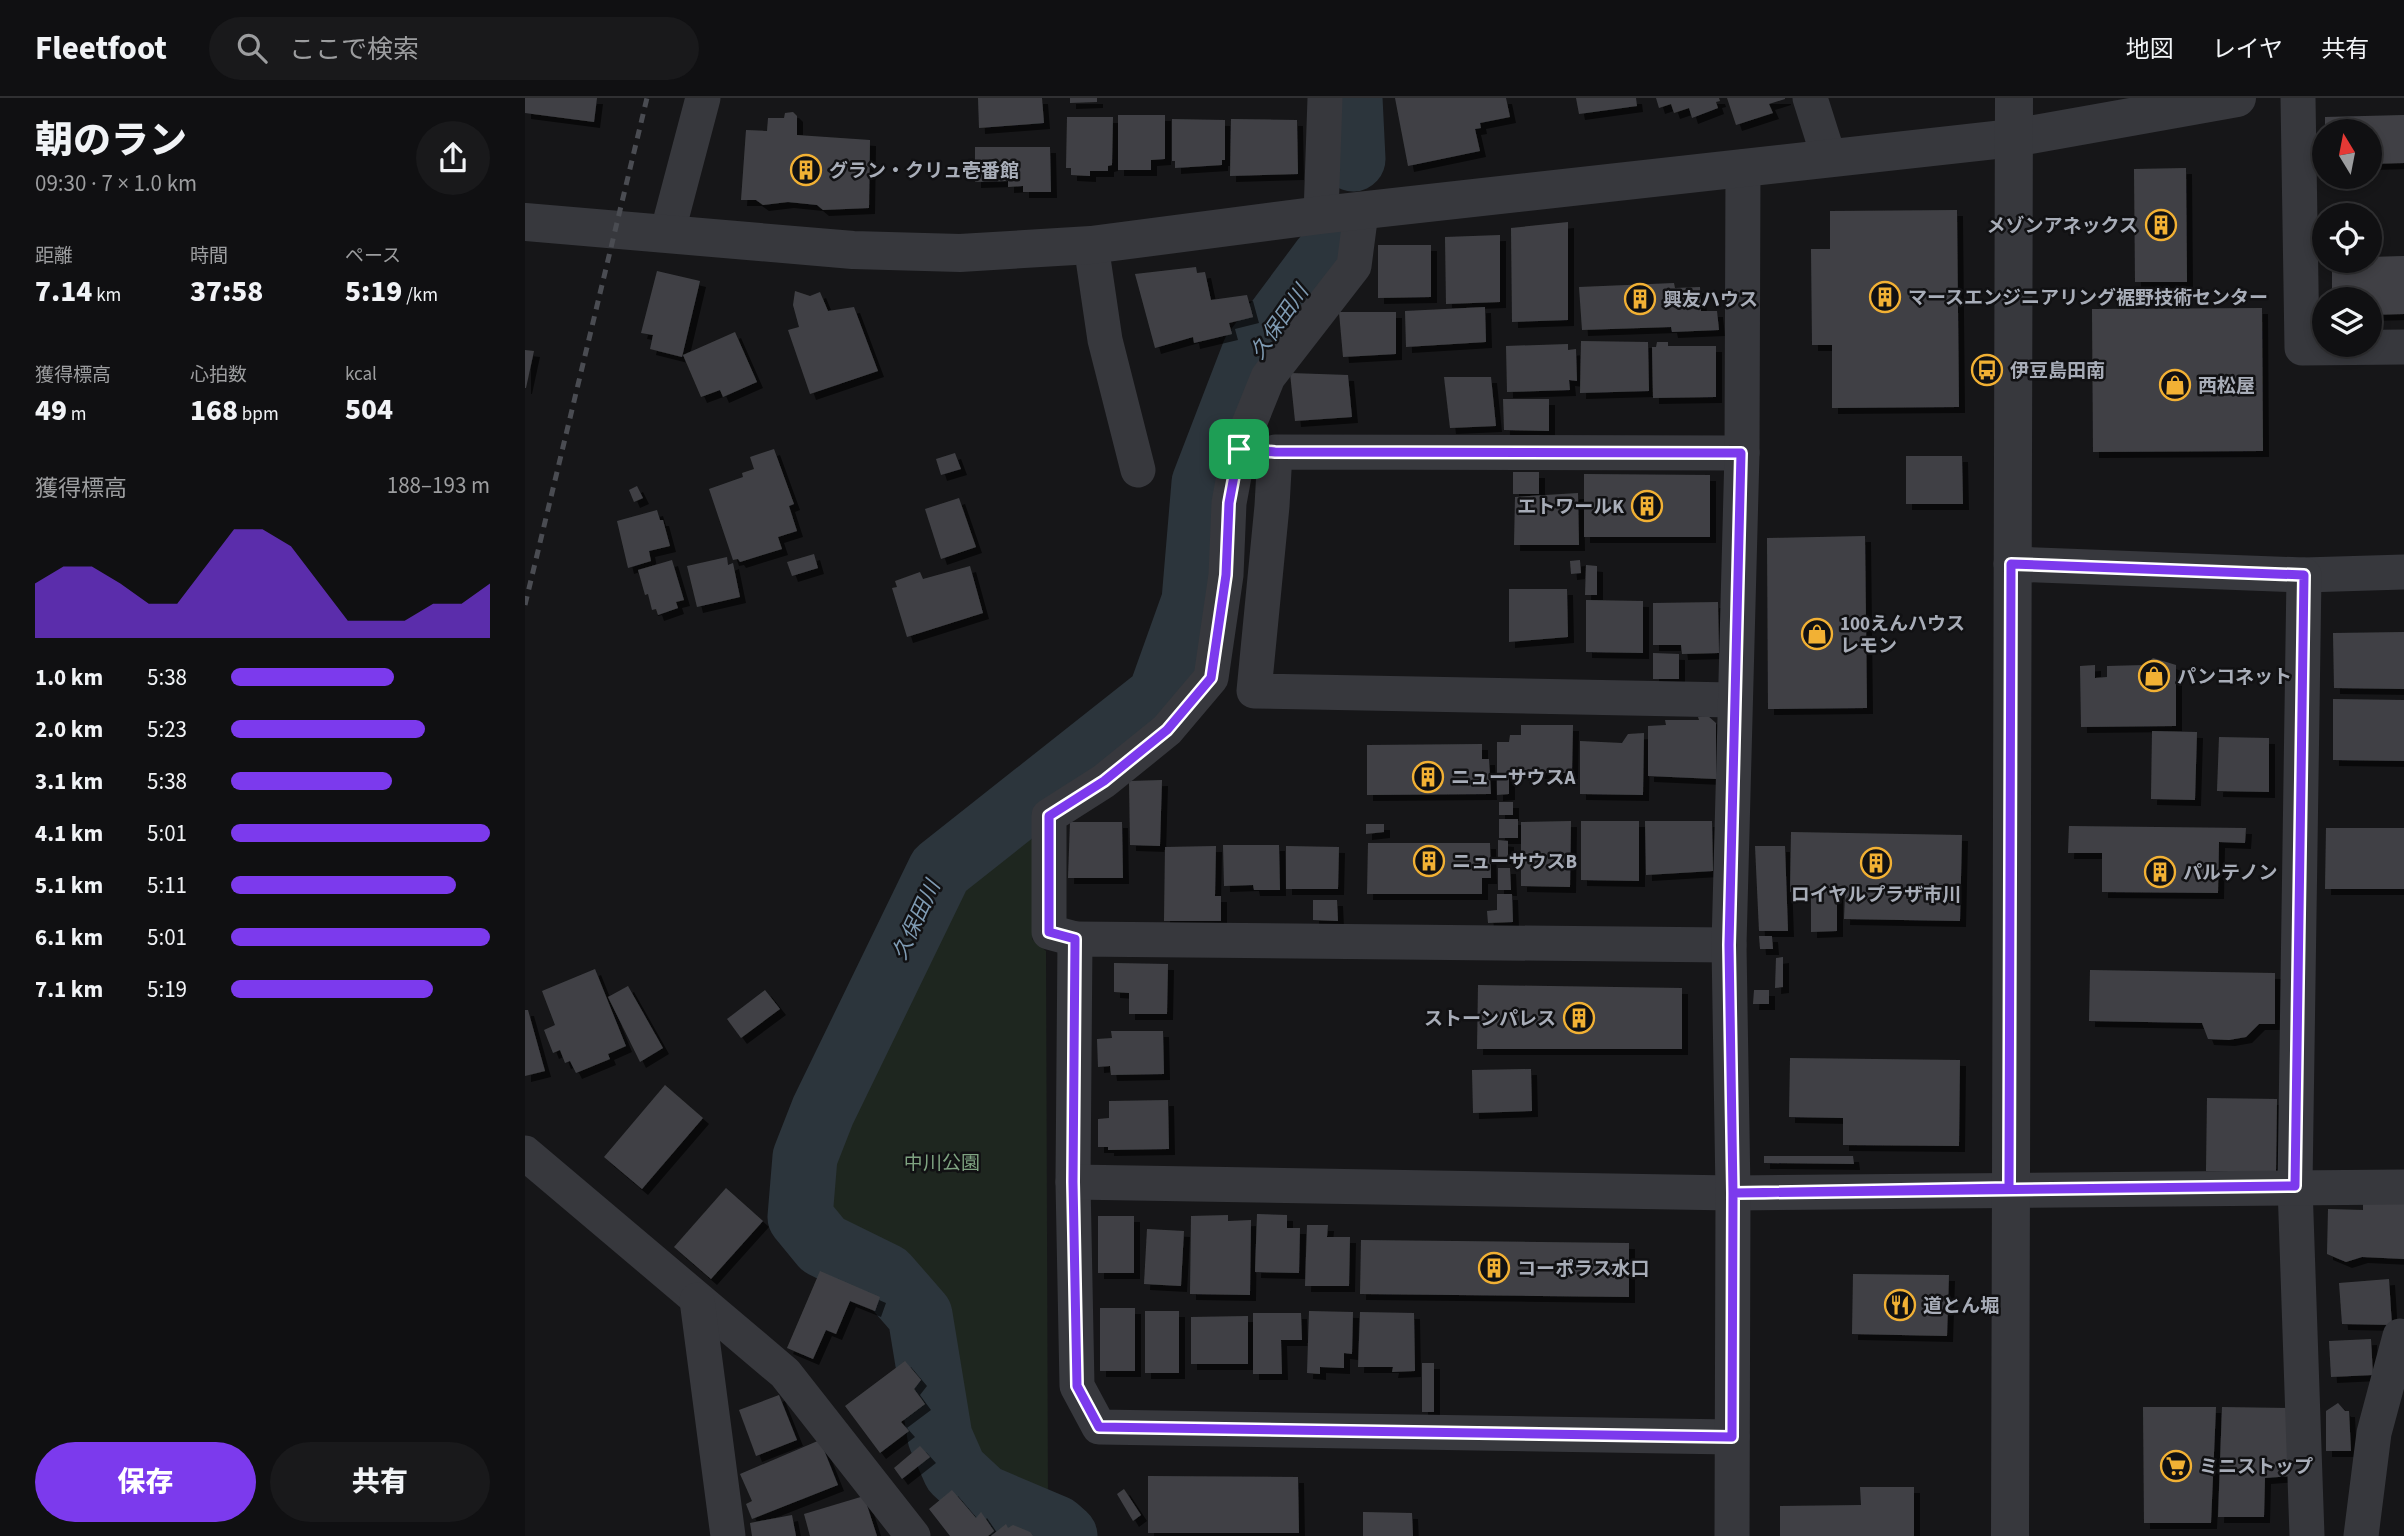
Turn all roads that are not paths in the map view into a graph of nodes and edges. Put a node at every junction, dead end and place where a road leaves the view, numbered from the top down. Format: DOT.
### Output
graph roads {
  1 [pos="703,98"];
  2 [pos="1325,98"];
  3 [pos="1810,98"];
  4 [pos="2014,98"];
  5 [pos="2237,98"];
  6 [pos="2298,98"];
  7 [pos="2013,138"];
  8 [pos="1829,158"];
  9 [pos="1743,167"];
  10 [pos="1361,212"];
  11 [pos="1321,215"];
  12 [pos="525,222"];
  13 [pos="667,234"];
  14 [pos="1091,245"];
  15 [pos="2404,347"];
  16 [pos="1239,449"];
  17 [pos="1275,452"];
  18 [pos="1741,453"];
  19 [pos="1138,470"];
  20 [pos="2011,564"];
  21 [pos="2404,572"];
  22 [pos="2304,575"];
  23 [pos="1733,700"];
  24 [pos="1075,939"];
  25 [pos="1729,945"];
  26 [pos="525,1153"];
  27 [pos="1073,1182"];
  28 [pos="2295,1186"];
  29 [pos="2404,1187"];
  30 [pos="2009,1188"];
  31 [pos="1733,1193"];
  32 [pos="697,1300"];
  33 [pos="2400,1336"];
  34 [pos="1732,1437"];
  35 [pos="728,1536"];
  36 [pos="913,1536"];
  37 [pos="1732,1536"];
  38 [pos="2010,1536"];
  39 [pos="2307,1536"];
  40 [pos="2361,1536"];
  1 -- 13 [label="street"];
  2 -- 11 [label="street"];
  3 -- 8 [label="street"];
  4 -- 7 [label="street"];
  5 -- 7 [label="street"];
  6 -- 15 [label="street"];
  7 -- 8 [label="street"];
  7 -- 20 [label="street"];
  8 -- 9 [label="street"];
  9 -- 10 [label="street"];
  9 -- 18 [label="street"];
  10 -- 11 [label="street"];
  10 -- 16 [label="street"];
  11 -- 14 [label="street"];
  12 -- 13 [label="street"];
  13 -- 14 [label="street"];
  14 -- 19 [label="street"];
  16 -- 17 [label="street"];
  16 -- 24 [label="street"];
  17 -- 18 [label="street"];
  17 -- 23 [label="street"];
  18 -- 23 [label="street"];
  20 -- 22 [label="street"];
  20 -- 30 [label="street"];
  21 -- 22 [label="street"];
  22 -- 28 [label="street"];
  23 -- 25 [label="street"];
  24 -- 25 [label="street"];
  24 -- 27 [label="street"];
  25 -- 31 [label="street"];
  26 -- 32 [label="street"];
  27 -- 31 [label="street"];
  27 -- 34 [label="street"];
  28 -- 29 [label="street"];
  28 -- 30 [label="street"];
  28 -- 39 [label="street"];
  30 -- 31 [label="street"];
  30 -- 38 [label="street"];
  31 -- 34 [label="street"];
  32 -- 35 [label="street"];
  32 -- 36 [label="street"];
  33 -- 40 [label="street"];
  34 -- 37 [label="street"];
}
